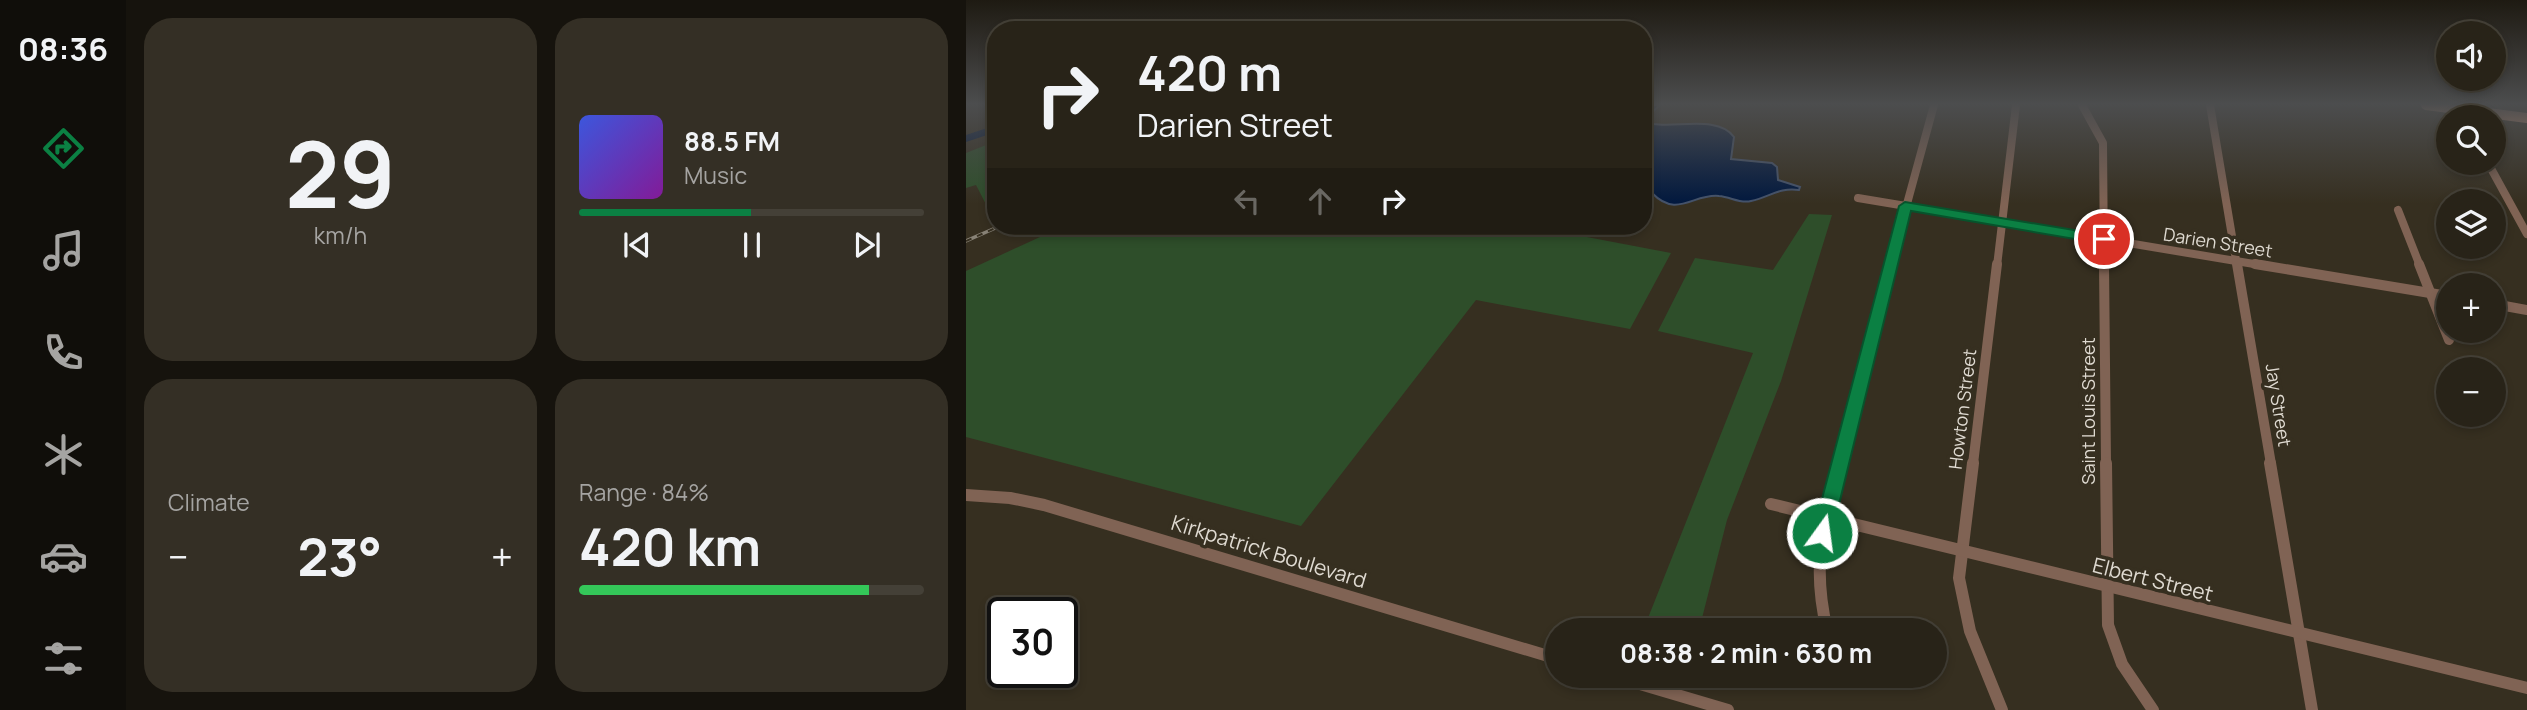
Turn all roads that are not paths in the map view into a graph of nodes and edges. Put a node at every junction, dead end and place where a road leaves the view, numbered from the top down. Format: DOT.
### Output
graph roads {
  1 [pos="1924,138"];
  2 [pos="2013,138"];
  3 [pos="2100,138"];
  4 [pos="2216,138"];
  5 [pos="2495,175"];
  6 [pos="1858,198"];
  7 [pos="1905,206"];
  8 [pos="2398,209"];
  9 [pos="2003,222"];
  10 [pos="2527,234"];
  11 [pos="2104,239"];
  12 [pos="2237,261"];
  13 [pos="2430,293"];
  14 [pos="2436,294"];
  15 [pos="2506,306"];
  16 [pos="2436,308"];
  17 [pos="2527,310"];
  18 [pos="966,495"];
  19 [pos="1771,504"];
  20 [pos="1826,519"];
  21 [pos="1961,552"];
  22 [pos="2106,587"];
  23 [pos="1825,618"];
  24 [pos="2300,634"];
  25 [pos="1545,655"];
  26 [pos="1654,688"];
  27 [pos="2527,688"];
  28 [pos="1728,710"];
  29 [pos="2002,710"];
  30 [pos="2153,710"];
  31 [pos="2312,710"];
  1 -- 7 [label="street"];
  2 -- 9 [label="street, Howton Street"];
  3 -- 11 [label="street, Saint Louis Street"];
  4 -- 12 [label="street, Jay Street"];
  5 -- 10 [label="street"];
  6 -- 7 [label="street, Darien Street"];
  7 -- 9 [label="street, Darien Street"];
  7 -- 20 [label="street"];
  8 -- 13 [label="street"];
  9 -- 11 [label="street, Darien Street"];
  9 -- 21 [label="street, Howton Street"];
  11 -- 12 [label="street, Darien Street"];
  11 -- 22 [label="street, Saint Louis Street"];
  12 -- 13 [label="street, Darien Street"];
  12 -- 24 [label="street, Jay Street"];
  13 -- 14 [label="street, Darien Street"];
  13 -- 16 [label="street"];
  15 -- 17 [label="street"];
  18 -- 25 [label="street, Kirkpatrick Boulevard"];
  19 -- 20 [label="street, Elbert Street"];
  20 -- 21 [label="street, Elbert Street"];
  20 -- 23 [label="street"];
  21 -- 22 [label="street, Elbert Street"];
  21 -- 29 [label="street, Howton Street"];
  22 -- 24 [label="street, Elbert Street"];
  22 -- 30 [label="street, Saint Louis Street"];
  24 -- 27 [label="street, Elbert Street"];
  24 -- 31 [label="street, Jay Street"];
  26 -- 28 [label="street"];
}
